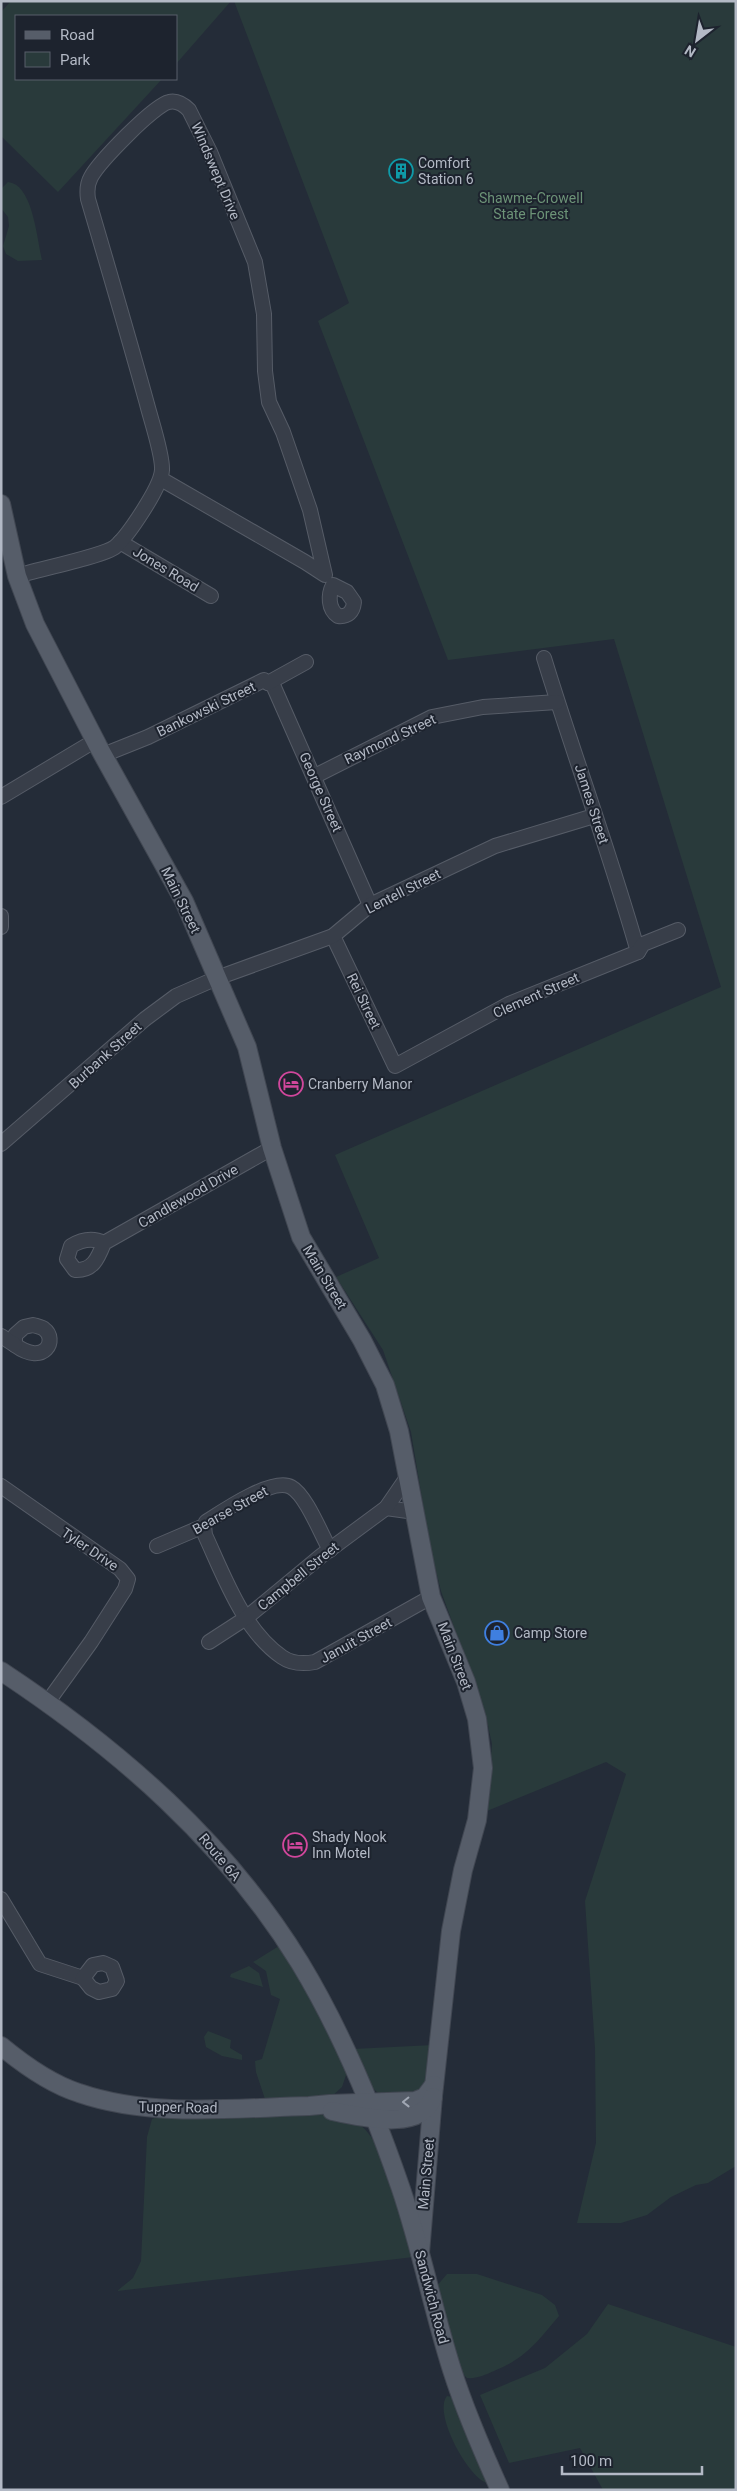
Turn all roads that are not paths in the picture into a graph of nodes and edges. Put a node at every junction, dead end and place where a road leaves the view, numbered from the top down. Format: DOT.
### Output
graph roads {
  1 [pos="161,479"];
  2 [pos="1,504"];
  3 [pos="120,542"];
  4 [pos="17,576"];
  5 [pos="211,596"];
  6 [pos="544,658"];
  7 [pos="306,662"];
  8 [pos="268,683"];
  9 [pos="557,702"];
  10 [pos="99,748"];
  11 [pos="315,776"];
  12 [pos="1,797"];
  13 [pos="594,816"];
  14 [pos="370,905"];
  15 [pos="1,916"];
  16 [pos="1,927"];
  17 [pos="678,930"];
  18 [pos="332,936"];
  19 [pos="638,952"];
  20 [pos="217,978"];
  21 [pos="395,1066"];
  22 [pos="1,1144"];
  23 [pos="272,1148"];
  24 [pos="104,1244"];
  25 [pos="1,1336"];
  26 [pos="15,1345"];
  27 [pos="408,1476"];
  28 [pos="1,1486"];
  29 [pos="386,1508"];
  30 [pos="415,1512"];
  31 [pos="204,1526"];
  32 [pos="157,1546"];
  33 [pos="330,1550"];
  34 [pos="431,1597"];
  35 [pos="246,1618"];
  36 [pos="210,1642"];
  37 [pos="1,1671"];
  38 [pos="47,1703"];
  39 [pos="1,1899"];
  40 [pos="82,1978"];
  41 [pos="1,2046"];
  42 [pos="354,2066"];
  43 [pos="434,2091"];
  44 [pos="370,2102"];
  45 [pos="330,2104"];
  46 [pos="310,2106"];
  47 [pos="376,2119"];
  48 [pos="420,2253"];
  49 [pos="500,2490"];
  1 -- 1 [label="street, Windswept Drive"];
  1 -- 3 [label="street"];
  2 -- 4 [label="main road, Main Street"];
  3 -- 4 [label="street"];
  3 -- 5 [label="street, Jones Road"];
  4 -- 10 [label="main road, Main Street"];
  6 -- 9 [label="street, James Street"];
  7 -- 8 [label="street, Bankowski Street"];
  8 -- 10 [label="street, Bankowski Street"];
  8 -- 11 [label="street, George Street"];
  9 -- 11 [label="street, Raymond Street"];
  9 -- 13 [label="street, James Street"];
  10 -- 12 [label="street, Bankowski Street"];
  10 -- 20 [label="main road, Main Street"];
  11 -- 14 [label="street, George Street"];
  13 -- 14 [label="street, Lentell Street"];
  13 -- 19 [label="street, James Street"];
  14 -- 18 [label="street, Lentell Street"];
  15 -- 16 [label="street"];
  17 -- 19 [label="street, Clement Street"];
  18 -- 20 [label="street, Lentell Street"];
  18 -- 21 [label="street, Rei Street"];
  19 -- 21 [label="street, Clement Street"];
  20 -- 22 [label="street, Burbank Street"];
  20 -- 23 [label="main road, Main Street"];
  23 -- 24 [label="street, Candlewood Drive"];
  23 -- 27 [label="main road, Main Street"];
  25 -- 26 [label="street"];
  27 -- 29 [label="street, Campbell Street"];
  27 -- 30 [label="main road, Main Street"];
  28 -- 38 [label="street, Tyler Drive"];
  29 -- 30 [label="street"];
  29 -- 33 [label="street, Campbell Street"];
  30 -- 34 [label="main road, Main Street"];
  31 -- 32 [label="street, Bearse Street"];
  31 -- 33 [label="street, Bearse Street"];
  31 -- 35 [label="street, Januit Street"];
  33 -- 35 [label="street, Campbell Street"];
  34 -- 35 [label="street, Januit Street"];
  34 -- 43 [label="main road, Main Street"];
  35 -- 36 [label="street, Campbell Street"];
  37 -- 38 [label="main road, Route 6A"];
  38 -- 42 [label="main road, Route 6A"];
  39 -- 40 [label="street"];
  41 -- 46 [label="main road, Tupper Road"];
  42 -- 44 [label="main road, Route 6A"];
  42 -- 45 [label="main road"];
  43 -- 44 [label="main road, one-way"];
  43 -- 47 [label="main road"];
  43 -- 48 [label="main road, Main Street"];
  44 -- 45 [label="main road, Tupper Road"];
  44 -- 47 [label="main road, Sandwich Road"];
  45 -- 46 [label="main road, Tupper Road"];
  46 -- 47 [label="main road, Tupper Road"];
  47 -- 48 [label="main road, Sandwich Road"];
  48 -- 49 [label="main road, Sandwich Road"];
}
